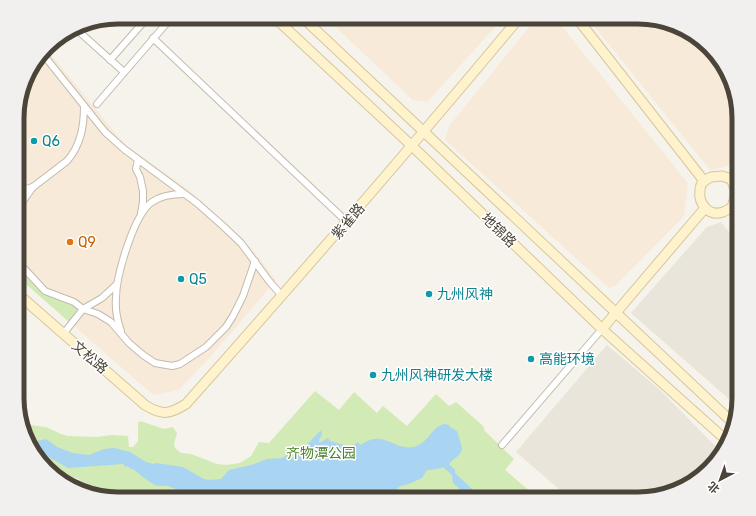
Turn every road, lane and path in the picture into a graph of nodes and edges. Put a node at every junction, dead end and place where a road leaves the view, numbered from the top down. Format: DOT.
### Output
graph roads {
  1 [pos="142,24"];
  2 [pos="166,24"];
  3 [pos="281,24"];
  4 [pos="309,24"];
  5 [pos="514,24"];
  6 [pos="581,24"];
  7 [pos="80,32"];
  8 [pos="153,38"];
  9 [pos="46,58"];
  10 [pos="110,60"];
  11 [pos="124,72"];
  12 [pos="97,104"];
  13 [pos="84,106"];
  14 [pos="424,132"];
  15 [pos="412,146"];
  16 [pos="138,160"];
  17 [pos="731,179"];
  18 [pos="704,181"];
  19 [pos="33,187"];
  20 [pos="24,189"];
  21 [pos="184,194"];
  22 [pos="24,200"];
  23 [pos="732,207"];
  24 [pos="705,208"];
  25 [pos="140,216"];
  26 [pos="347,222"];
  27 [pos="255,261"];
  28 [pos="24,268"];
  29 [pos="117,284"];
  30 [pos="282,296"];
  31 [pos="24,299"];
  32 [pos="83,310"];
  33 [pos="616,314"];
  34 [pos="602,329"];
  35 [pos="121,332"];
  36 [pos="64,333"];
  37 [pos="166,413"];
  38 [pos="730,420"];
  39 [pos="723,437"];
  40 [pos="502,445"];
  1 -- 10 [label="street"];
  2 -- 8 [label="street"];
  3 -- 15 [label="street, 地锦路"];
  4 -- 14 [label="street, 地锦路"];
  5 -- 14 [label="street, 紫雀路"];
  6 -- 18 [label="street"];
  7 -- 10 [label="street"];
  8 -- 11 [label="street"];
  8 -- 26 [label="street"];
  9 -- 13 [label="street"];
  10 -- 11 [label="street"];
  11 -- 12 [label="street"];
  13 -- 16 [label="street"];
  13 -- 19 [label="street"];
  14 -- 15 [label="street, 紫雀路"];
  14 -- 33 [label="street, 地锦路"];
  15 -- 26 [label="street, 紫雀路"];
  15 -- 34 [label="street, 地锦路"];
  16 -- 21 [label="street"];
  16 -- 25 [label="street"];
  17 -- 18 [label="street"];
  18 -- 24 [label="street"];
  19 -- 20 [label="street"];
  19 -- 22 [label="street"];
  21 -- 25 [label="street"];
  21 -- 27 [label="street"];
  23 -- 24 [label="street"];
  24 -- 33 [label="street"];
  25 -- 29 [label="street"];
  26 -- 30 [label="street, 紫雀路"];
  27 -- 30 [label="street"];
  27 -- 35 [label="street"];
  28 -- 32 [label="street"];
  29 -- 32 [label="street"];
  29 -- 35 [label="street"];
  30 -- 37 [label="street, 紫雀路"];
  31 -- 36 [label="street, 文松路"];
  32 -- 35 [label="street"];
  32 -- 36 [label="street"];
  33 -- 34 [label="street"];
  33 -- 38 [label="street, 地锦路"];
  34 -- 39 [label="street, 地锦路"];
  34 -- 40 [label="street"];
  36 -- 37 [label="street, 文松路"];
}
